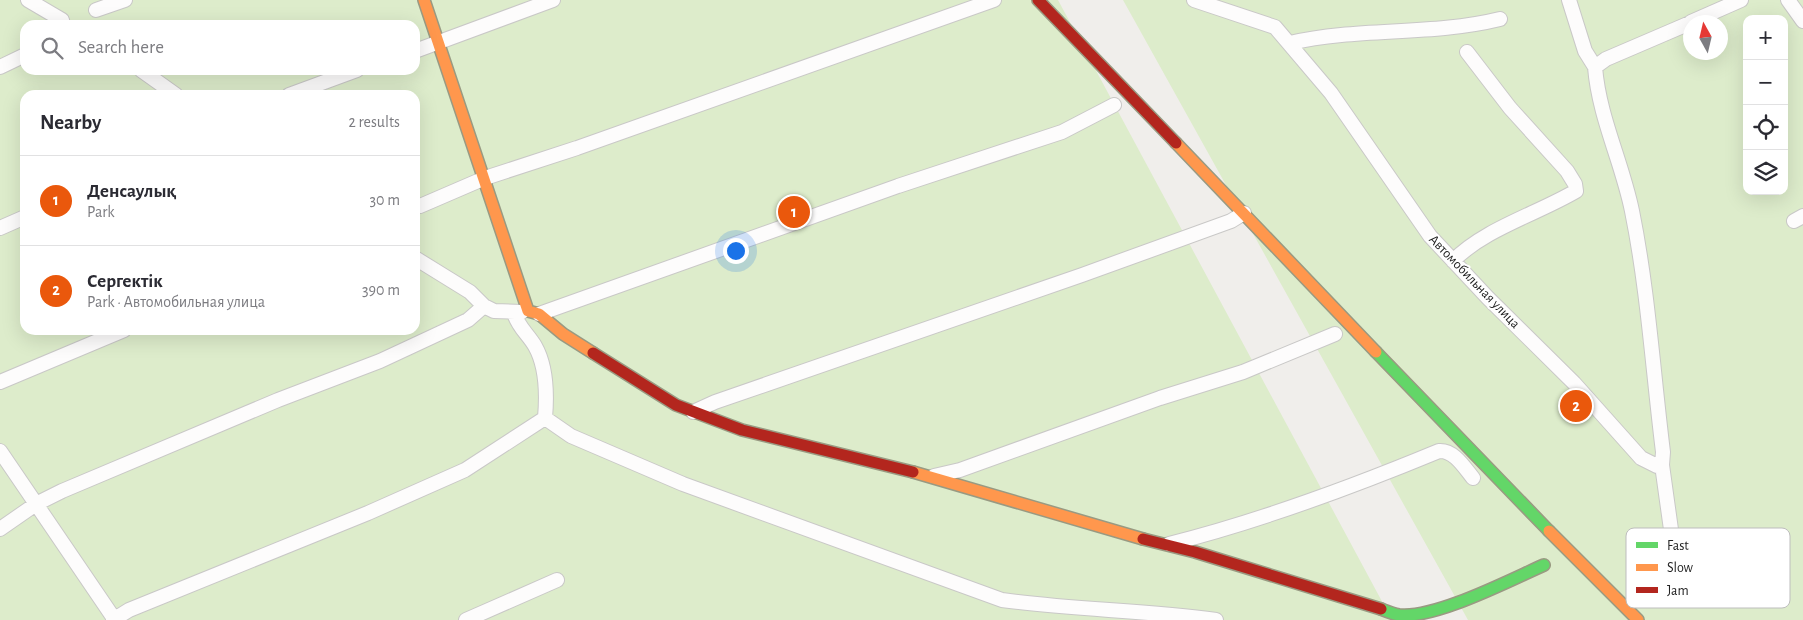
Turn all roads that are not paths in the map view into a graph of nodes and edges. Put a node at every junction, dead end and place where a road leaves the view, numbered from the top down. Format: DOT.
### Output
graph roads {
  1 [pos="28,0"];
  2 [pos="125,0"];
  3 [pos="424,0"];
  4 [pos="553,0"];
  5 [pos="994,0"];
  6 [pos="1038,0"];
  7 [pos="1194,0"];
  8 [pos="1569,0"];
  9 [pos="1742,0"];
  10 [pos="1788,0"];
  11 [pos="96,10"];
  12 [pos="1709,15"];
  13 [pos="1500,19"];
  14 [pos="61,20"];
  15 [pos="1803,21"];
  16 [pos="1683,26"];
  17 [pos="1286,38"];
  18 [pos="438,42"];
  19 [pos="420,49"];
  20 [pos="1467,52"];
  21 [pos="20,57"];
  22 [pos="0,67"];
  23 [pos="1595,67"];
  24 [pos="148,75"];
  25 [pos="343,75"];
  26 [pos="169,90"];
  27 [pos="303,90"];
  28 [pos="1114,105"];
  29 [pos="485,178"];
  30 [pos="420,206"];
  31 [pos="1244,213"];
  32 [pos="20,219"];
  33 [pos="0,228"];
  34 [pos="420,261"];
  35 [pos="1453,261"];
  36 [pos="484,306"];
  37 [pos="527,313"];
  38 [pos="1334,334"];
  39 [pos="112,335"];
  40 [pos="0,382"];
  41 [pos="693,412"];
  42 [pos="545,418"];
  43 [pos="0,451"];
  44 [pos="1656,465"];
  45 [pos="931,477"];
  46 [pos="1473,478"];
  47 [pos="36,504"];
  48 [pos="1668,528"];
  49 [pos="0,529"];
  50 [pos="1164,545"];
  51 [pos="1544,565"];
  52 [pos="557,580"];
  53 [pos="477,619"];
  54 [pos="114,620"];
  55 [pos="1216,620"];
  56 [pos="1638,620"];
  1 -- 14 [label="street"];
  2 -- 11 [label="street"];
  3 -- 18 [label="street"];
  4 -- 18 [label="street"];
  5 -- 29 [label="street"];
  6 -- 31 [label="street"];
  7 -- 17 [label="street"];
  8 -- 23 [label="street"];
  9 -- 12 [label="street"];
  10 -- 15 [label="street"];
  13 -- 17 [label="street"];
  16 -- 23 [label="street"];
  17 -- 35 [label="street, Автомобильная улица"];
  18 -- 19 [label="street"];
  18 -- 29 [label="street"];
  20 -- 35 [label="street"];
  21 -- 22 [label="street"];
  23 -- 44 [label="street"];
  24 -- 26 [label="street"];
  25 -- 27 [label="street"];
  28 -- 37 [label="street"];
  29 -- 30 [label="street"];
  29 -- 37 [label="street"];
  31 -- 41 [label="street"];
  31 -- 56 [label="street"];
  32 -- 33 [label="street"];
  34 -- 36 [label="street"];
  35 -- 44 [label="street, Автомобильная улица"];
  36 -- 37 [label="street"];
  36 -- 47 [label="street"];
  37 -- 41 [label="street"];
  37 -- 42 [label="street"];
  38 -- 45 [label="street"];
  39 -- 40 [label="street"];
  41 -- 45 [label="street"];
  42 -- 54 [label="street"];
  42 -- 55 [label="street"];
  43 -- 47 [label="street"];
  44 -- 48 [label="street"];
  45 -- 50 [label="street"];
  46 -- 50 [label="street"];
  47 -- 49 [label="street"];
  47 -- 54 [label="street"];
  50 -- 51 [label="street"];
  52 -- 53 [label="street"];
}
